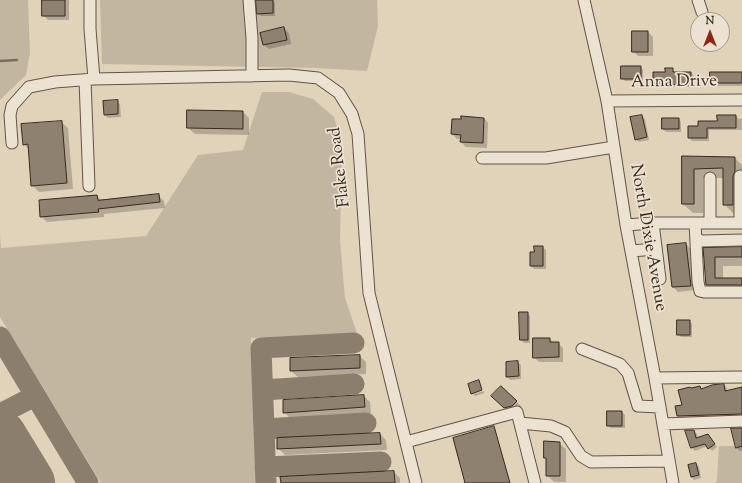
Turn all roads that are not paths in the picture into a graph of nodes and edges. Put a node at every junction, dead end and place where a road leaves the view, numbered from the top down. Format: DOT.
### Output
graph roads {
  1 [pos="90,0"];
  2 [pos="249,0"];
  3 [pos="584,0"];
  4 [pos="698,0"];
  5 [pos="702,12"];
  6 [pos="252,76"];
  7 [pos="90,79"];
  8 [pos="742,100"];
  9 [pos="607,101"];
  10 [pos="12,143"];
  11 [pos="614,146"];
  12 [pos="482,158"];
  13 [pos="740,176"];
  14 [pos="710,178"];
  15 [pos="90,186"];
  16 [pos="653,223"];
  17 [pos="694,223"];
  18 [pos="710,223"];
  19 [pos="741,223"];
  20 [pos="626,225"];
  21 [pos="696,239"];
  22 [pos="742,240"];
  23 [pos="656,249"];
  24 [pos="631,252"];
  25 [pos="660,278"];
  26 [pos="742,292"];
  27 [pos="582,349"];
  28 [pos="742,377"];
  29 [pos="655,378"];
  30 [pos="660,408"];
  31 [pos="742,421"];
  32 [pos="520,423"];
  33 [pos="663,424"];
  34 [pos="406,442"];
  35 [pos="669,461"];
  36 [pos="416,483"];
  37 [pos="535,483"];
  38 [pos="673,483"];
  1 -- 7 [label="street"];
  2 -- 6 [label="street"];
  3 -- 9 [label="street, North Dixie Avenue"];
  4 -- 5 [label="street"];
  6 -- 7 [label="street, Flake Road"];
  6 -- 34 [label="street, Flake Road"];
  7 -- 10 [label="street, Flake Road"];
  7 -- 15 [label="street"];
  8 -- 9 [label="street, Anna Drive"];
  9 -- 11 [label="street, North Dixie Avenue"];
  11 -- 12 [label="street"];
  11 -- 20 [label="street, North Dixie Avenue"];
  13 -- 19 [label="street"];
  14 -- 18 [label="street"];
  16 -- 17 [label="street"];
  16 -- 20 [label="street"];
  16 -- 23 [label="street"];
  17 -- 18 [label="street"];
  17 -- 21 [label="street"];
  18 -- 19 [label="street"];
  20 -- 24 [label="street, North Dixie Avenue"];
  21 -- 22 [label="street"];
  21 -- 26 [label="street"];
  23 -- 24 [label="street"];
  23 -- 25 [label="street"];
  24 -- 29 [label="street, North Dixie Avenue"];
  27 -- 30 [label="street"];
  28 -- 29 [label="street"];
  29 -- 30 [label="street, North Dixie Avenue"];
  30 -- 33 [label="street, North Dixie Avenue"];
  31 -- 33 [label="street"];
  32 -- 34 [label="street"];
  32 -- 35 [label="street"];
  32 -- 37 [label="street"];
  33 -- 35 [label="street, North Dixie Avenue"];
  34 -- 36 [label="street, Flake Road"];
  35 -- 38 [label="street, North Dixie Avenue"];
}
